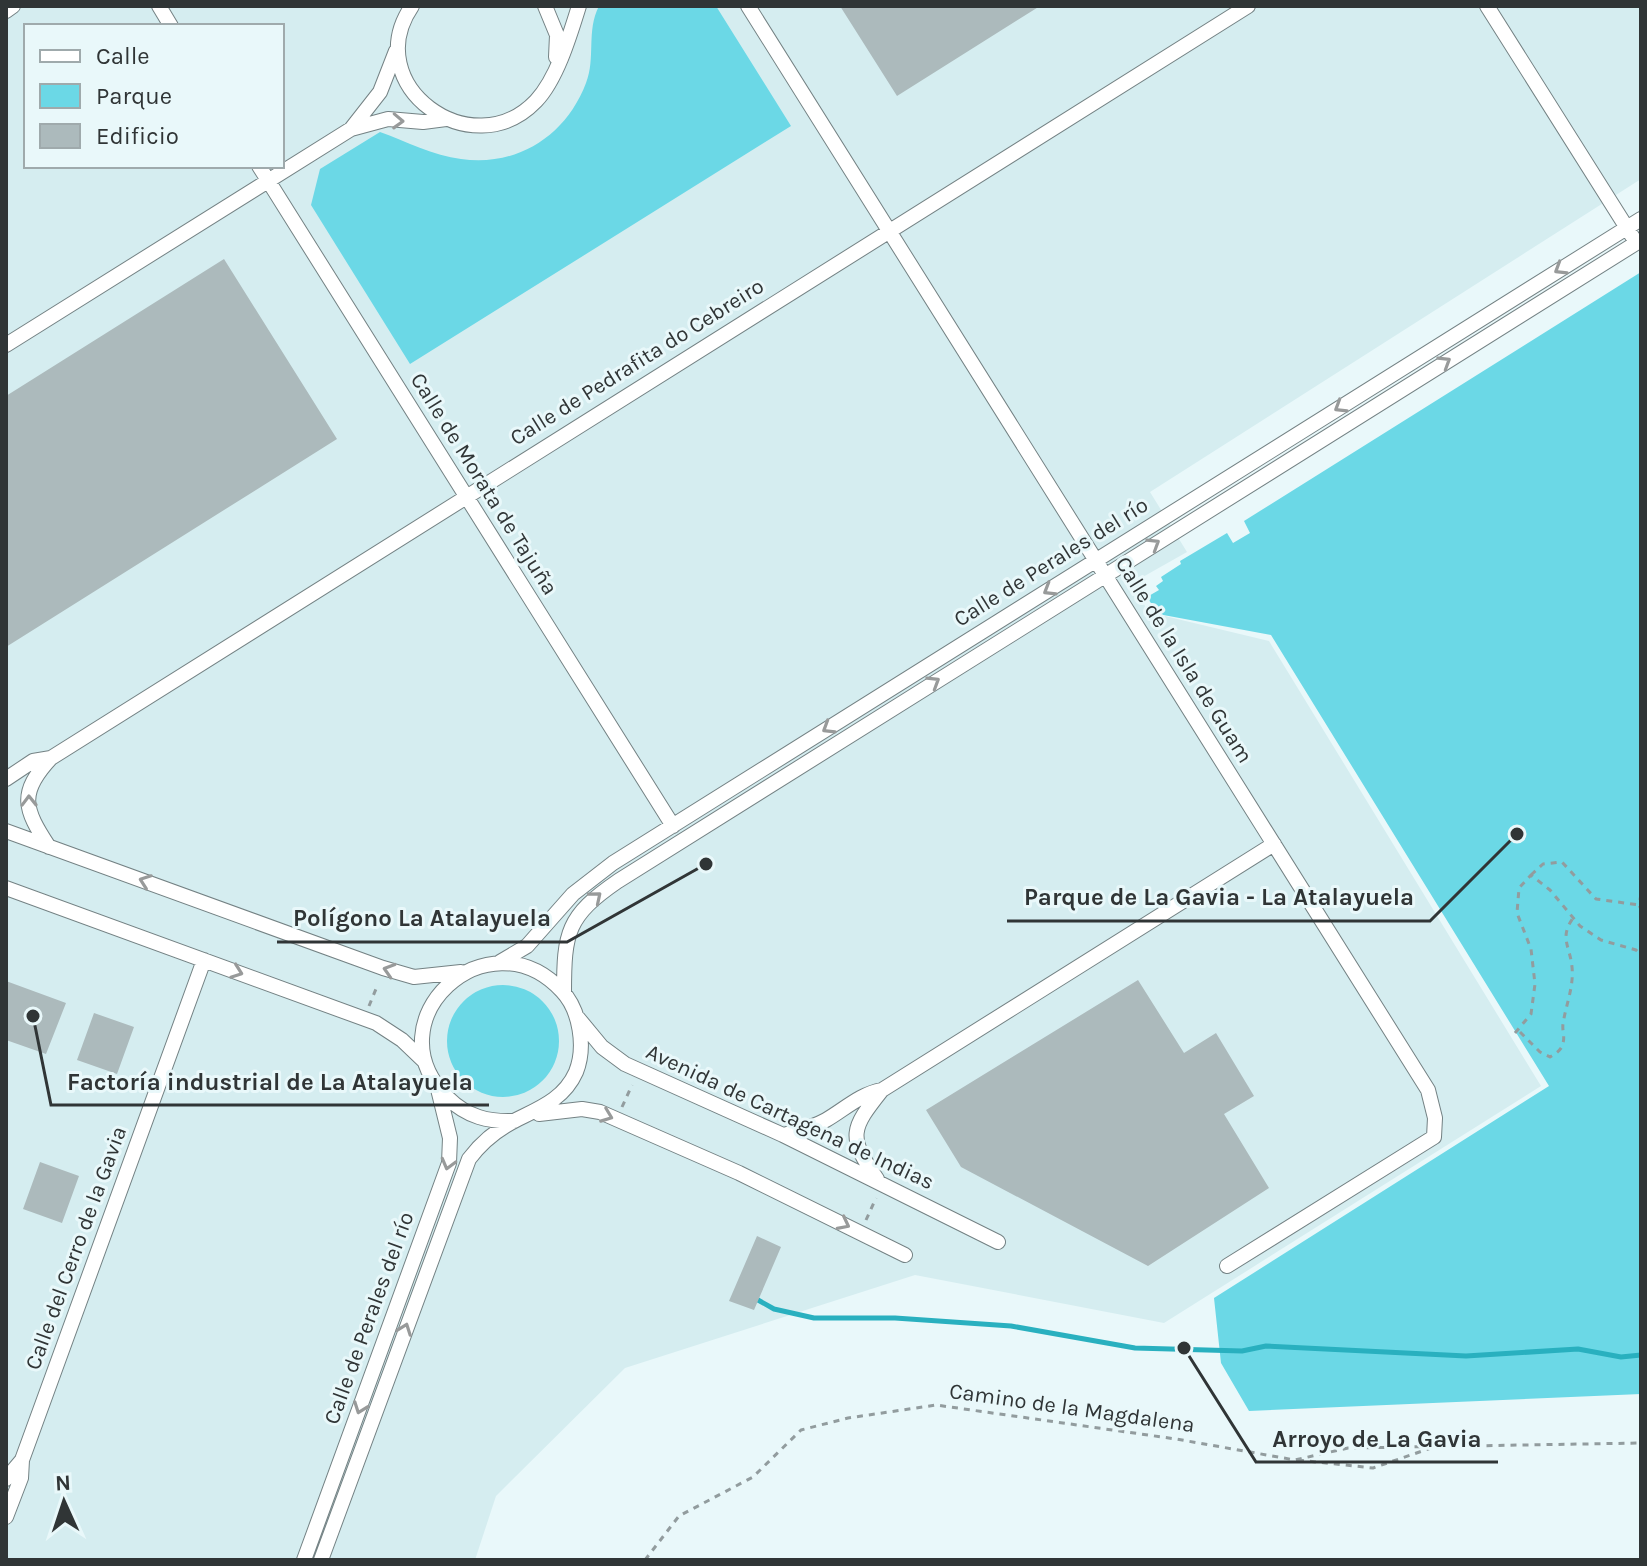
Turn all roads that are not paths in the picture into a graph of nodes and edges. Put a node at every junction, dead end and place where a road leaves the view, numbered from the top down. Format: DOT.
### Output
graph roads {
  1 [pos="13,6"];
  2 [pos="159,6"];
  3 [pos="412,6"];
  4 [pos="545,6"];
  5 [pos="579,6"];
  6 [pos="748,6"];
  7 [pos="1248,6"];
  8 [pos="1487,6"];
  9 [pos="6,11"];
  10 [pos="401,14"];
  11 [pos="170,24"];
  12 [pos="397,49"];
  13 [pos="556,66"];
  14 [pos="446,119"];
  15 [pos="351,129"];
  16 [pos="260,168"];
  17 [pos="268,181"];
  18 [pos="1641,219"];
  19 [pos="1627,228"];
  20 [pos="888,231"];
  21 [pos="1639,242"];
  22 [pos="6,345"];
  23 [pos="467,497"];
  24 [pos="1095,562"];
  25 [pos="1104,575"];
  26 [pos="51,758"];
  27 [pos="6,779"];
  28 [pos="673,826"];
  29 [pos="6,831"];
  30 [pos="1274,844"];
  31 [pos="49,847"];
  32 [pos="6,888"];
  33 [pos="204,960"];
  34 [pos="500,962"];
  35 [pos="466,972"];
  36 [pos="564,993"];
  37 [pos="577,1017"];
  38 [pos="424,1061"];
  39 [pos="437,1088"];
  40 [pos="882,1090"];
  41 [pos="531,1115"];
  42 [pos="514,1121"];
  43 [pos="783,1135"];
  44 [pos="877,1179"];
  45 [pos="998,1242"];
  46 [pos="905,1255"];
  47 [pos="1227,1266"];
  48 [pos="22,1460"];
  49 [pos="6,1479"];
  50 [pos="6,1517"];
  51 [pos="304,1560"];
  52 [pos="321,1560"];
  1 -- 9 [label="street"];
  2 -- 11 [label="street"];
  3 -- 10 [label="street"];
  4 -- 13 [label="street"];
  5 -- 13 [label="street"];
  6 -- 20 [label="street, Calle de la Isla de Guam"];
  7 -- 20 [label="street, Calle de Pedrafita do Cebreiro"];
  8 -- 19 [label="street"];
  10 -- 12 [label="street"];
  12 -- 14 [label="street"];
  12 -- 15 [label="street"];
  13 -- 14 [label="street"];
  15 -- 14 [label="street, one-way"];
  15 -- 17 [label="street"];
  16 -- 17 [label="street, Calle de Morata de Tajuña"];
  17 -- 22 [label="street"];
  17 -- 23 [label="street, Calle de Morata de Tajuña"];
  18 -- 19 [label="street, Calle de Perales del río"];
  19 -- 21 [label="street"];
  19 -- 24 [label="street, Calle de Perales del río, one-way"];
  20 -- 23 [label="street, Calle de Pedrafita do Cebreiro"];
  20 -- 24 [label="street, Calle de la Isla de Guam"];
  25 -- 21 [label="street, Calle de Perales del río, one-way"];
  23 -- 26 [label="street, Calle de Pedrafita do Cebreiro"];
  23 -- 28 [label="street, Calle de Morata de Tajuña"];
  24 -- 25 [label="street, Calle de la Isla de Guam"];
  24 -- 28 [label="street, Calle de Perales del río, one-way"];
  25 -- 30 [label="street, Calle de la Isla de Guam"];
  36 -- 25 [label="street, Calle de Perales del río, one-way"];
  26 -- 27 [label="street, Calle de Pedrafita do Cebreiro"];
  31 -- 26 [label="street, Calle de Pedrafita do Cebreiro, one-way"];
  28 -- 34 [label="street, Calle de Perales del río"];
  29 -- 31 [label="street"];
  30 -- 40 [label="street"];
  30 -- 47 [label="street, Calle de la Isla de Guam"];
  35 -- 31 [label="street, one-way"];
  32 -- 33 [label="street"];
  33 -- 38 [label="street, one-way"];
  33 -- 48 [label="street, Calle del Cerro de la Gavia"];
  34 -- 35 [label="street"];
  34 -- 36 [label="street"];
  35 -- 38 [label="street"];
  36 -- 37 [label="street"];
  37 -- 41 [label="street"];
  37 -- 43 [label="street, Avenida de Cartagena de Indias"];
  38 -- 39 [label="street"];
  39 -- 42 [label="street"];
  39 -- 51 [label="street, Calle de Perales del río, one-way"];
  40 -- 43 [label="street"];
  40 -- 44 [label="street"];
  41 -- 42 [label="street"];
  41 -- 46 [label="street, one-way"];
  52 -- 42 [label="street, Calle de Perales del río, one-way"];
  43 -- 44 [label="street, Avenida de Cartagena de Indias"];
  44 -- 45 [label="street, Avenida de Cartagena de Indias"];
  48 -- 49 [label="street, Calle del Cerro de la Gavia"];
  48 -- 50 [label="street, Calle del Cerro de la Gavia"];
}
